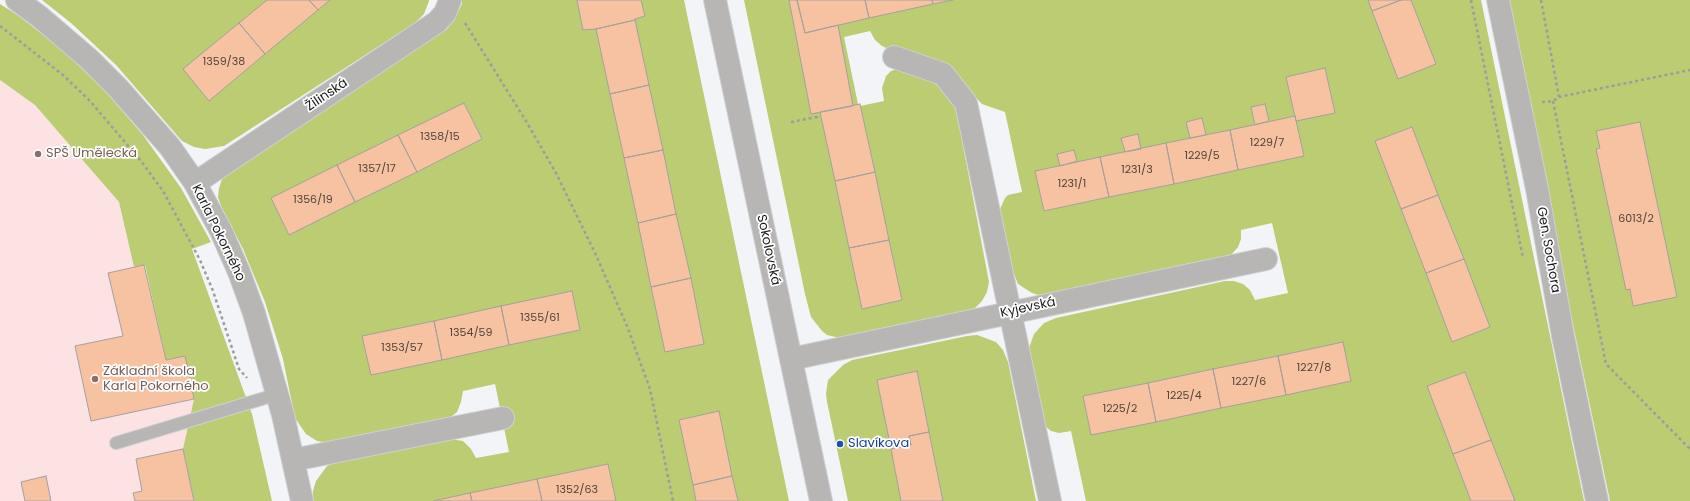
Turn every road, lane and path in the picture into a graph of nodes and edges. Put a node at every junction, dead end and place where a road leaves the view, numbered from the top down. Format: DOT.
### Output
graph roads {
  1 [pos="16,0"];
  2 [pos="451,0"];
  3 [pos="715,0"];
  4 [pos="1471,0"];
  5 [pos="1498,0"];
  6 [pos="1541,0"];
  7 [pos="0,26"];
  8 [pos="894,57"];
  9 [pos="1690,70"];
  10 [pos="1559,97"];
  11 [pos="1494,111"];
  12 [pos="816,113"];
  13 [pos="791,122"];
  14 [pos="195,183"];
  15 [pos="1266,259"];
  16 [pos="1011,312"];
  17 [pos="791,359"];
  18 [pos="278,394"];
  19 [pos="255,401"];
  20 [pos="503,418"];
  21 [pos="116,444"];
  22 [pos="1690,449"];
  23 [pos="293,460"];
  24 [pos="302,501"];
  25 [pos="674,501"];
  26 [pos="821,501"];
  27 [pos="1050,501"];
  28 [pos="1597,501"];
  1 -- 14 [label="street, Karla Pokorného"];
  2 -- 14 [label="street, Žilinská"];
  2 -- 25 [label="path"];
  3 -- 17 [label="street, Sokolovská"];
  4 -- 11 [label="path"];
  5 -- 28 [label="street, Gen. Sochora"];
  6 -- 10 [label="path"];
  7 -- 19 [label="path"];
  8 -- 16 [label="street"];
  9 -- 10 [label="path"];
  10 -- 22 [label="path"];
  12 -- 13 [label="path"];
  14 -- 18 [label="street, Karla Pokorného"];
  15 -- 16 [label="street, Kyjevská"];
  16 -- 17 [label="street, Kyjevská"];
  16 -- 27 [label="street"];
  17 -- 26 [label="street, Sokolovská"];
  18 -- 19 [label="lane"];
  18 -- 23 [label="street, Karla Pokorného"];
  19 -- 21 [label="lane"];
  20 -- 23 [label="street"];
  23 -- 24 [label="street, Karla Pokorného"];
}
